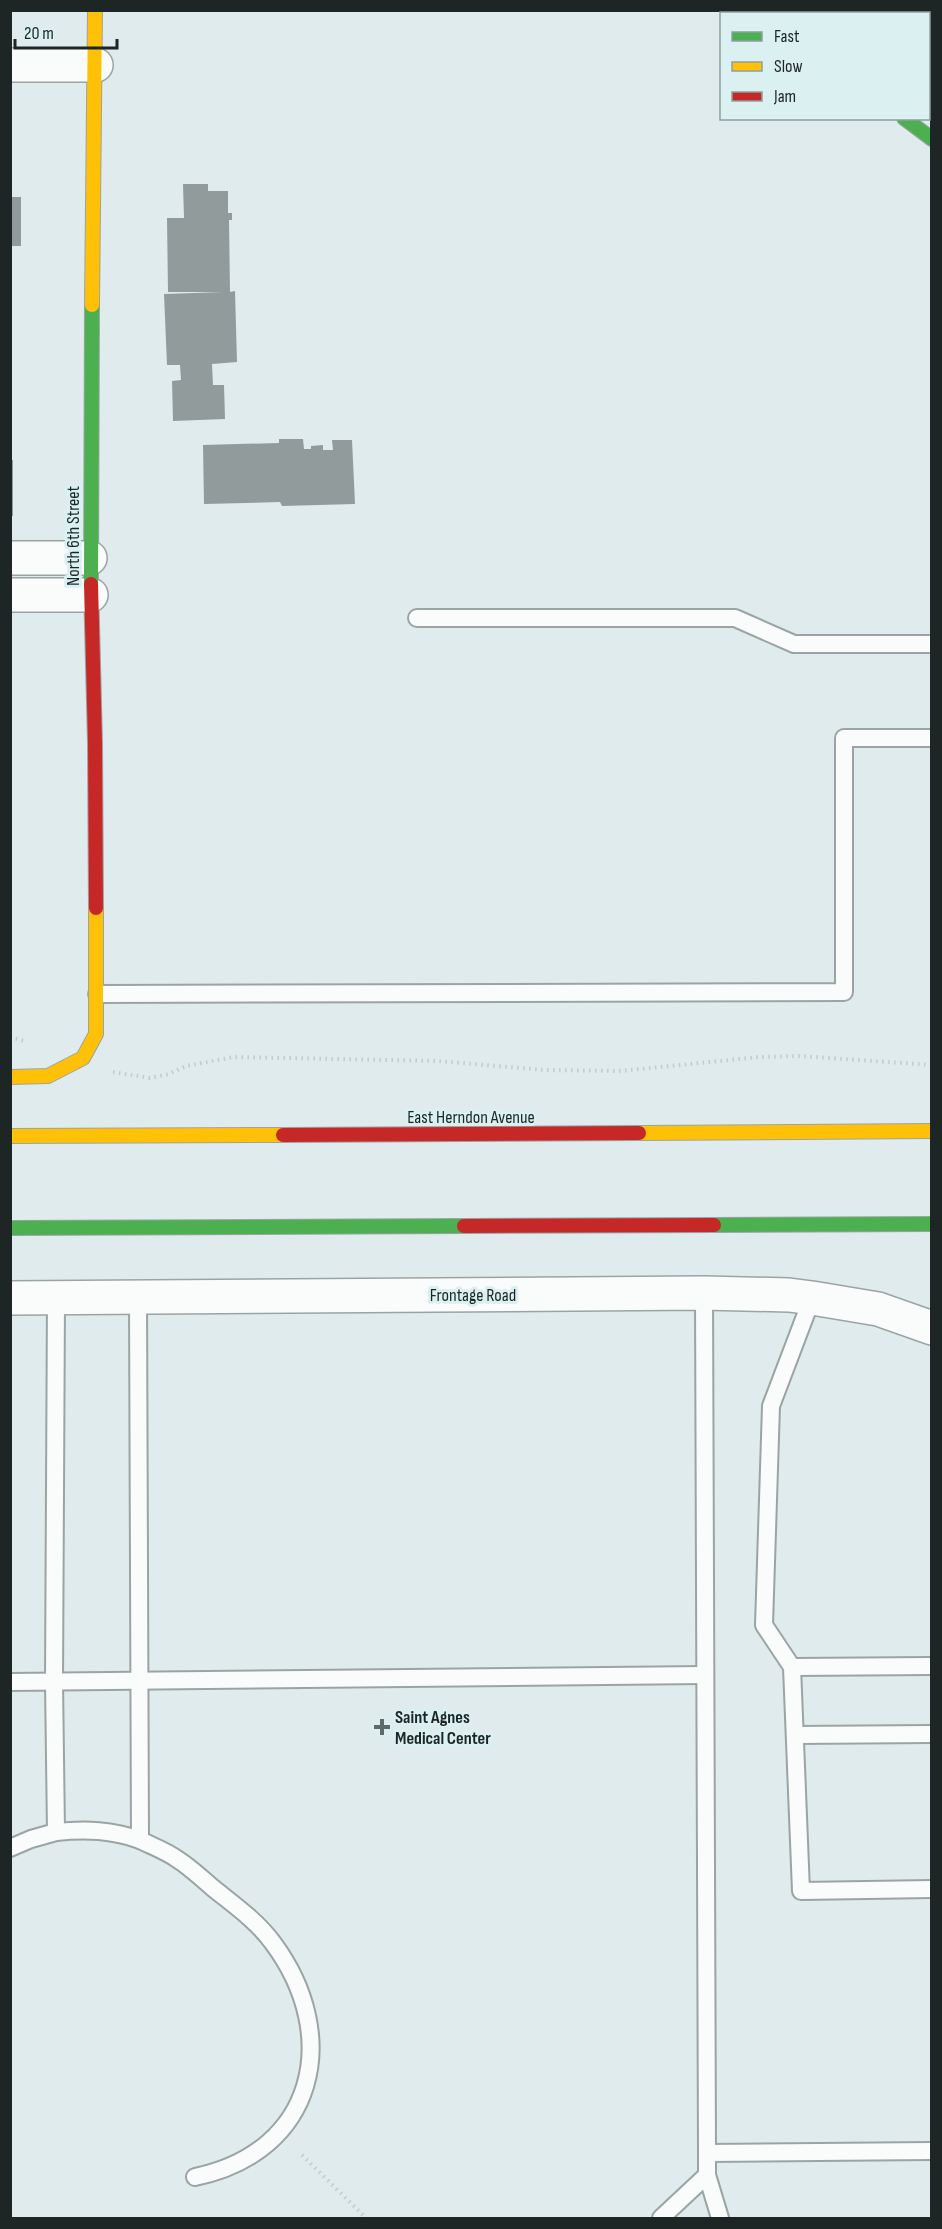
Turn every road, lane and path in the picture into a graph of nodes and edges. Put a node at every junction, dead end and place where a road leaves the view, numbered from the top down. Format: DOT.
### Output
graph roads {
  1 [pos="95,10"];
  2 [pos="10,65"];
  3 [pos="96,65"];
  4 [pos="907,120"];
  5 [pos="932,139"];
  6 [pos="10,558"];
  7 [pos="90,558"];
  8 [pos="10,595"];
  9 [pos="91,595"];
  10 [pos="417,618"];
  11 [pos="932,645"];
  12 [pos="932,738"];
  13 [pos="97,994"];
  14 [pos="83,1058"];
  15 [pos="932,1065"];
  16 [pos="10,1077"];
  17 [pos="932,1131"];
  18 [pos="10,1136"];
  19 [pos="932,1224"];
  20 [pos="10,1228"];
  21 [pos="704,1293"];
  22 [pos="10,1298"];
  23 [pos="56,1298"];
  24 [pos="138,1298"];
  25 [pos="812,1298"];
  26 [pos="932,1328"];
  27 [pos="932,1666"];
  28 [pos="792,1667"];
  29 [pos="705,1675"];
  30 [pos="10,1682"];
  31 [pos="54,1682"];
  32 [pos="140,1682"];
  33 [pos="932,1734"];
  34 [pos="795,1735"];
  35 [pos="56,1832"];
  36 [pos="140,1840"];
  37 [pos="10,1848"];
  38 [pos="932,1890"];
  39 [pos="932,2151"];
  40 [pos="707,2153"];
  41 [pos="302,2155"];
  42 [pos="707,2175"];
  43 [pos="195,2177"];
  44 [pos="366,2218"];
  45 [pos="661,2218"];
  46 [pos="720,2218"];
  1 -- 3 [label="main road, North 6th Street"];
  2 -- 3 [label="street"];
  3 -- 7 [label="main road, North 6th Street"];
  4 -- 5 [label="main road"];
  6 -- 7 [label="street"];
  7 -- 9 [label="main road, North 6th Street"];
  8 -- 9 [label="street"];
  9 -- 13 [label="main road, North 6th Street"];
  10 -- 11 [label="lane"];
  12 -- 13 [label="lane"];
  13 -- 14 [label="main road, North 6th Street"];
  14 -- 15 [label="path"];
  14 -- 16 [label="main road"];
  17 -- 18 [label="main road, East Herndon Avenue"];
  19 -- 20 [label="main road"];
  21 -- 24 [label="street, Frontage Road"];
  21 -- 25 [label="street, Frontage Road"];
  21 -- 29 [label="lane"];
  22 -- 23 [label="street, Frontage Road"];
  23 -- 24 [label="street, Frontage Road"];
  23 -- 31 [label="lane"];
  24 -- 32 [label="lane"];
  25 -- 26 [label="street, Frontage Road"];
  25 -- 28 [label="lane"];
  27 -- 28 [label="lane"];
  28 -- 34 [label="lane"];
  29 -- 32 [label="lane"];
  29 -- 40 [label="lane"];
  30 -- 31 [label="lane"];
  31 -- 32 [label="lane"];
  31 -- 35 [label="lane"];
  32 -- 36 [label="lane"];
  33 -- 34 [label="lane"];
  34 -- 38 [label="lane"];
  35 -- 36 [label="lane"];
  35 -- 37 [label="lane"];
  36 -- 43 [label="lane"];
  39 -- 40 [label="lane"];
  40 -- 42 [label="lane"];
  41 -- 44 [label="path"];
  42 -- 45 [label="lane"];
  42 -- 46 [label="lane"];
}
